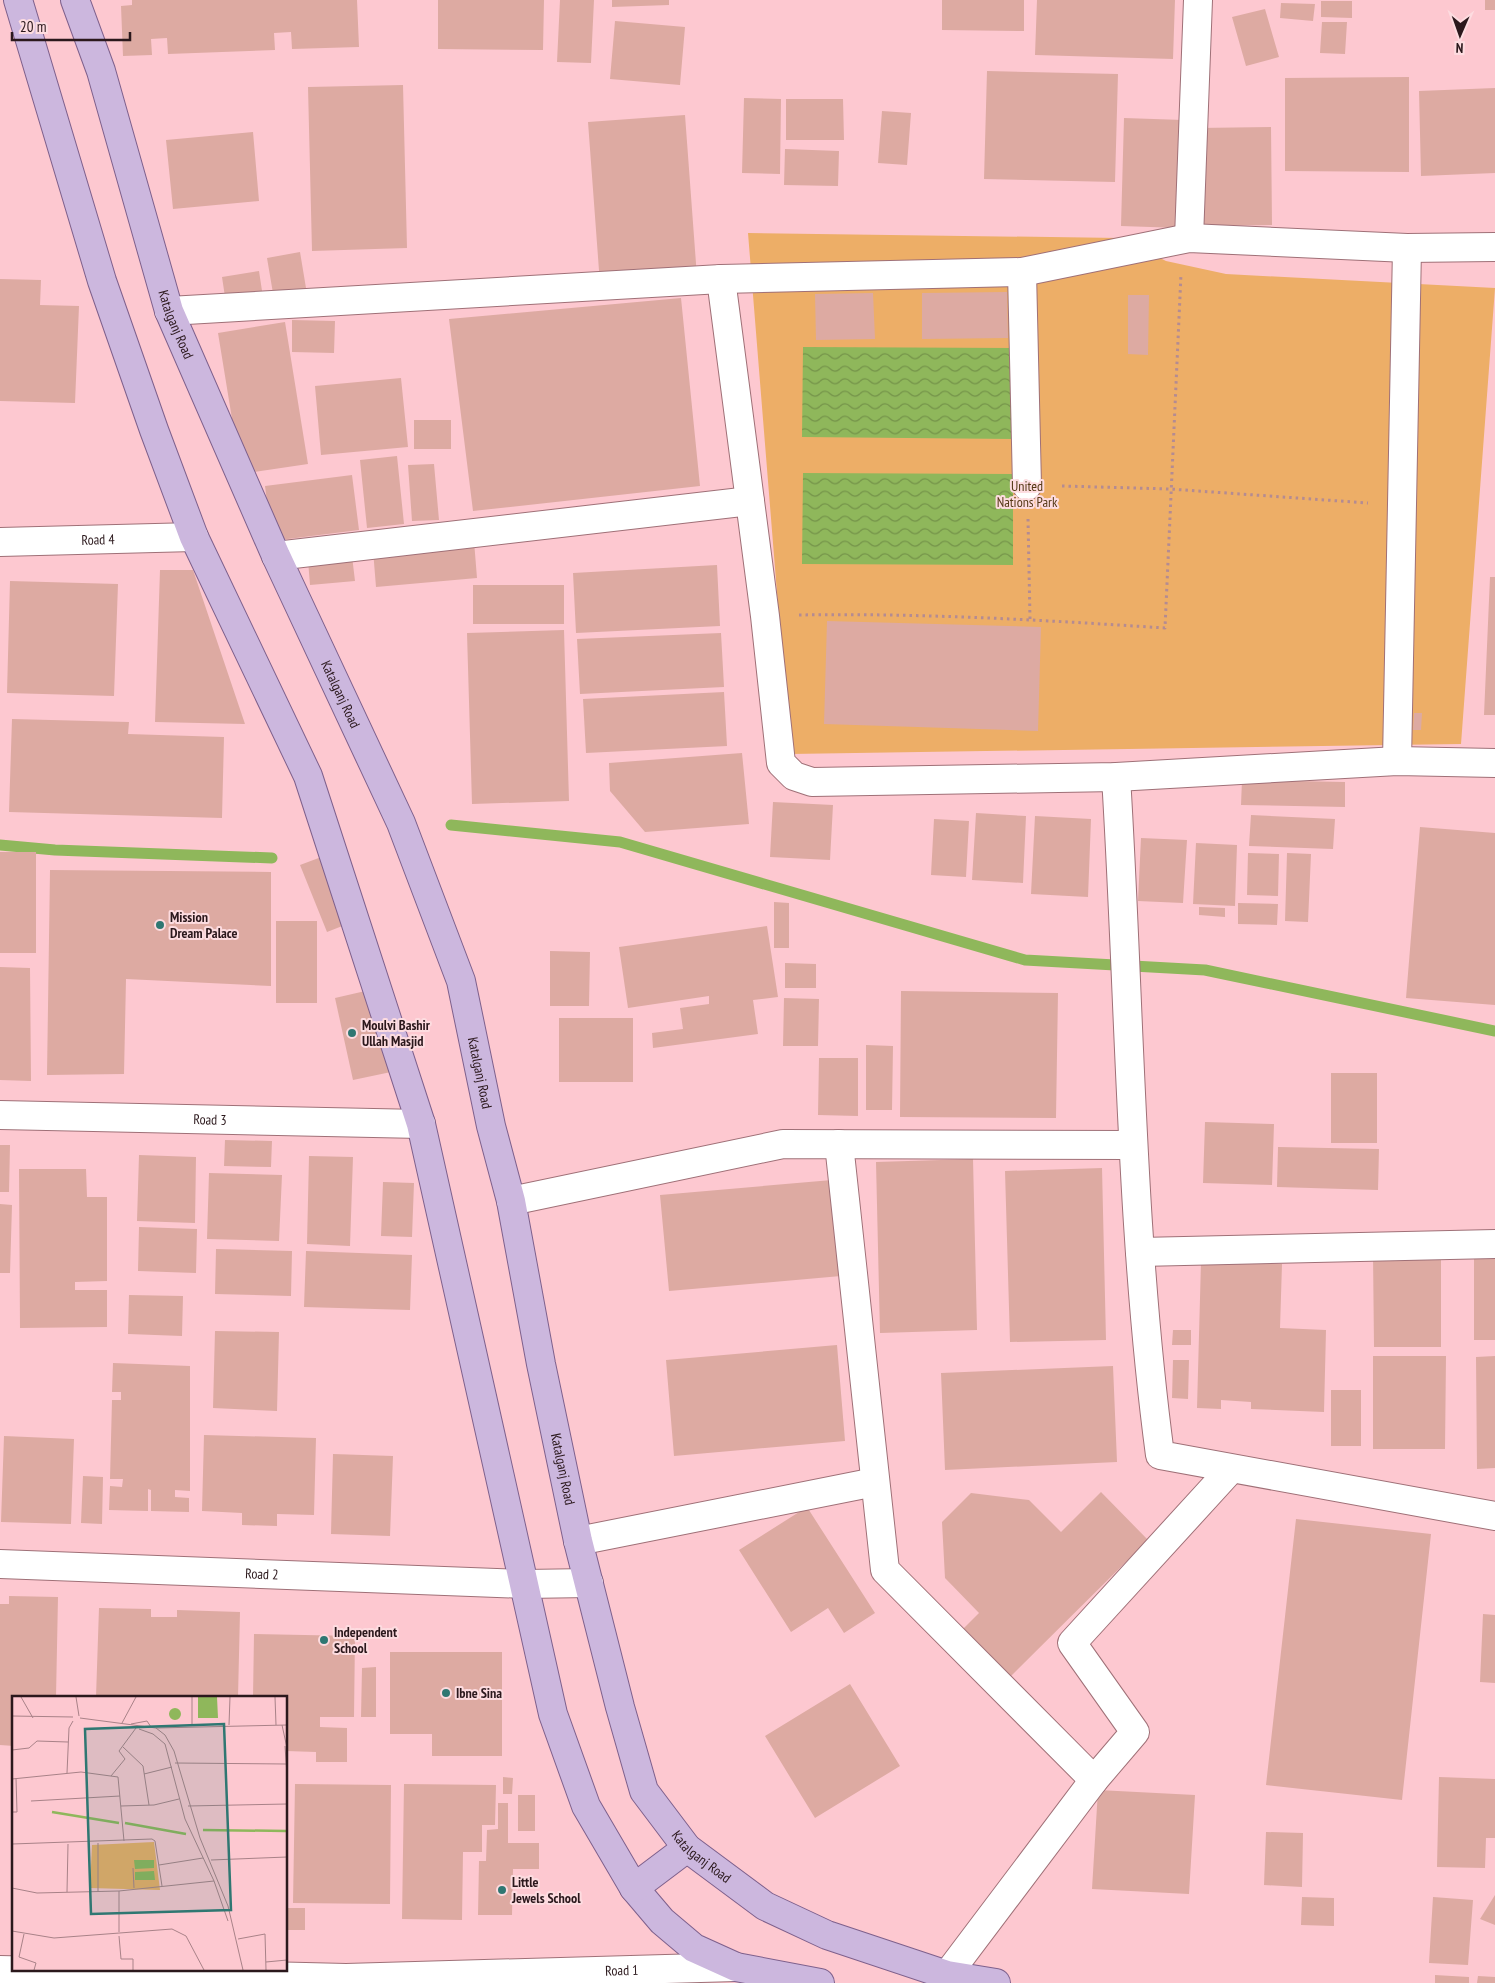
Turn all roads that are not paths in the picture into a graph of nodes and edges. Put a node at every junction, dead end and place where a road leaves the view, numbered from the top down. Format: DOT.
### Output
graph roads {
  1 [pos="18,0"];
  2 [pos="76,0"];
  3 [pos="1198,0"];
  4 [pos="1190,238"];
  5 [pos="1495,247"];
  6 [pos="1407,248"];
  7 [pos="1022,272"];
  8 [pos="722,280"];
  9 [pos="169,311"];
  10 [pos="1027,486"];
  11 [pos="750,501"];
  12 [pos="194,537"];
  13 [pos="0,542"];
  14 [pos="276,556"];
  15 [pos="1397,761"];
  16 [pos="1495,763"];
  17 [pos="1116,777"];
  18 [pos="0,1115"];
  19 [pos="420,1124"];
  20 [pos="839,1144"];
  21 [pos="1132,1145"];
  22 [pos="511,1201"];
  23 [pos="1495,1244"];
  24 [pos="1140,1252"];
  25 [pos="1231,1469"];
  26 [pos="875,1482"];
  27 [pos="1495,1516"];
  28 [pos="578,1541"];
  29 [pos="0,1564"];
  30 [pos="589,1583"];
  31 [pos="525,1584"];
  32 [pos="1094,1780"];
  33 [pos="687,1848"];
  34 [pos="634,1888"];
  35 [pos="736,1967"];
  36 [pos="0,1970"];
  37 [pos="947,1975"];
  38 [pos="780,1979"];
  39 [pos="346,1980"];
  40 [pos="820,1983"];
  41 [pos="996,1983"];
  1 -- 12 [label="main road"];
  2 -- 9 [label="main road, Katalganj Road"];
  3 -- 4 [label="street"];
  4 -- 6 [label="street"];
  4 -- 7 [label="street"];
  5 -- 6 [label="street"];
  6 -- 15 [label="street"];
  7 -- 8 [label="street"];
  7 -- 10 [label="street"];
  8 -- 9 [label="street"];
  8 -- 11 [label="street"];
  9 -- 14 [label="main road, Katalganj Road"];
  11 -- 14 [label="street"];
  11 -- 17 [label="street"];
  12 -- 13 [label="street, Road 4"];
  12 -- 19 [label="main road"];
  14 -- 22 [label="main road, Katalganj Road"];
  15 -- 16 [label="street"];
  15 -- 17 [label="street"];
  17 -- 21 [label="street"];
  18 -- 19 [label="street, Road 3"];
  19 -- 31 [label="main road"];
  20 -- 21 [label="street"];
  20 -- 22 [label="street"];
  20 -- 26 [label="street"];
  21 -- 24 [label="street"];
  22 -- 28 [label="main road, Katalganj Road"];
  23 -- 24 [label="street"];
  24 -- 25 [label="street"];
  25 -- 27 [label="street"];
  25 -- 32 [label="street"];
  26 -- 28 [label="street"];
  26 -- 32 [label="street"];
  28 -- 30 [label="main road, Katalganj Road"];
  29 -- 31 [label="street, Road 2"];
  30 -- 31 [label="street, Road 2"];
  30 -- 33 [label="main road, Katalganj Road"];
  31 -- 34 [label="main road"];
  32 -- 37 [label="street"];
  33 -- 34 [label="main road"];
  33 -- 37 [label="main road, Katalganj Road"];
  34 -- 35 [label="main road"];
  35 -- 38 [label="main road"];
  35 -- 39 [label="street, Road 1"];
  36 -- 39 [label="street, Road 1"];
  37 -- 41 [label="main road, Katalganj Road"];
  38 -- 40 [label="main road"];
}
